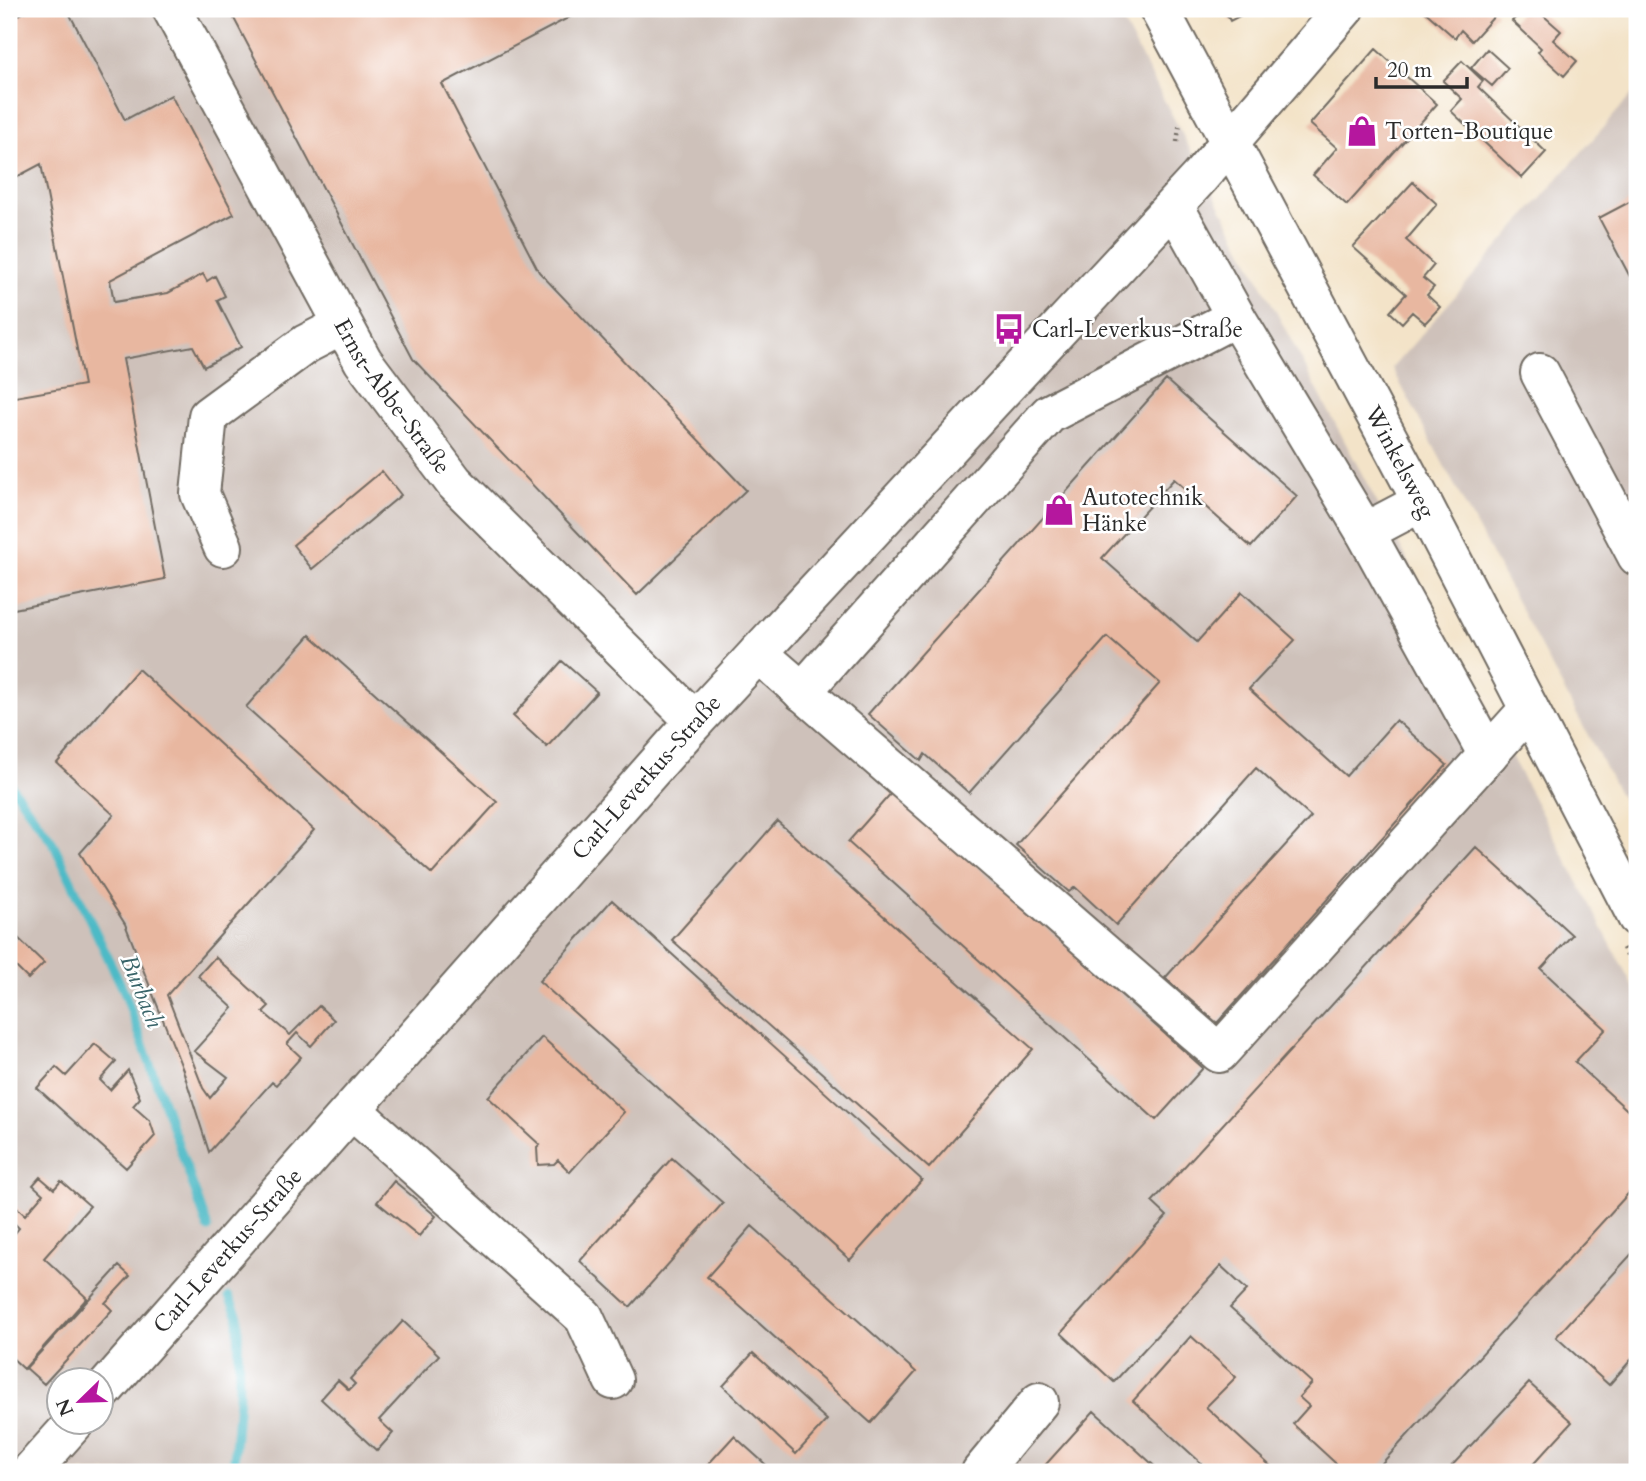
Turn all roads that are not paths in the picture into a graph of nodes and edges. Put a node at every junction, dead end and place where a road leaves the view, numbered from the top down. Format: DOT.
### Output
graph roads {
  1 [pos="172,9"];
  2 [pos="1159,9"];
  3 [pos="1344,9"];
  4 [pos="1231,143"];
  5 [pos="1174,206"];
  6 [pos="1236,317"];
  7 [pos="343,325"];
  8 [pos="1540,373"];
  9 [pos="1010,382"];
  10 [pos="1049,414"];
  11 [pos="1422,502"];
  12 [pos="1365,532"];
  13 [pos="223,547"];
  14 [pos="1637,556"];
  15 [pos="758,653"];
  16 [pos="802,692"];
  17 [pos="1530,709"];
  18 [pos="695,721"];
  19 [pos="1488,755"];
  20 [pos="1637,918"];
  21 [pos="352,1110"];
  22 [pos="116,1376"];
  23 [pos="613,1380"];
  24 [pos="1039,1402"];
  25 [pos="62,1436"];
  26 [pos="9,1458"];
  27 [pos="28,1472"];
  28 [pos="981,1472"];
  1 -- 7 [label="street, Ernst-Abbe-Straße"];
  2 -- 4 [label="street, Winkelsweg"];
  3 -- 4 [label="street, Carl-Leverkus-Straße"];
  4 -- 5 [label="street, Carl-Leverkus-Straße"];
  4 -- 11 [label="street, Winkelsweg"];
  5 -- 6 [label="street"];
  5 -- 9 [label="street, Carl-Leverkus-Straße"];
  6 -- 10 [label="street"];
  6 -- 12 [label="street"];
  7 -- 13 [label="street"];
  7 -- 18 [label="street, Ernst-Abbe-Straße"];
  8 -- 14 [label="street"];
  9 -- 10 [label="street"];
  9 -- 15 [label="street, Carl-Leverkus-Straße"];
  10 -- 16 [label="street"];
  11 -- 12 [label="street"];
  11 -- 17 [label="street, Winkelsweg"];
  12 -- 19 [label="street"];
  15 -- 16 [label="street"];
  15 -- 18 [label="street, Carl-Leverkus-Straße"];
  16 -- 19 [label="street"];
  17 -- 19 [label="street"];
  17 -- 20 [label="street, Winkelsweg"];
  18 -- 21 [label="street, Carl-Leverkus-Straße"];
  21 -- 22 [label="street, Carl-Leverkus-Straße"];
  21 -- 23 [label="street"];
  24 -- 28 [label="street"];
  25 -- 27 [label="street"];
  26 -- 27 [label="street"];
}
